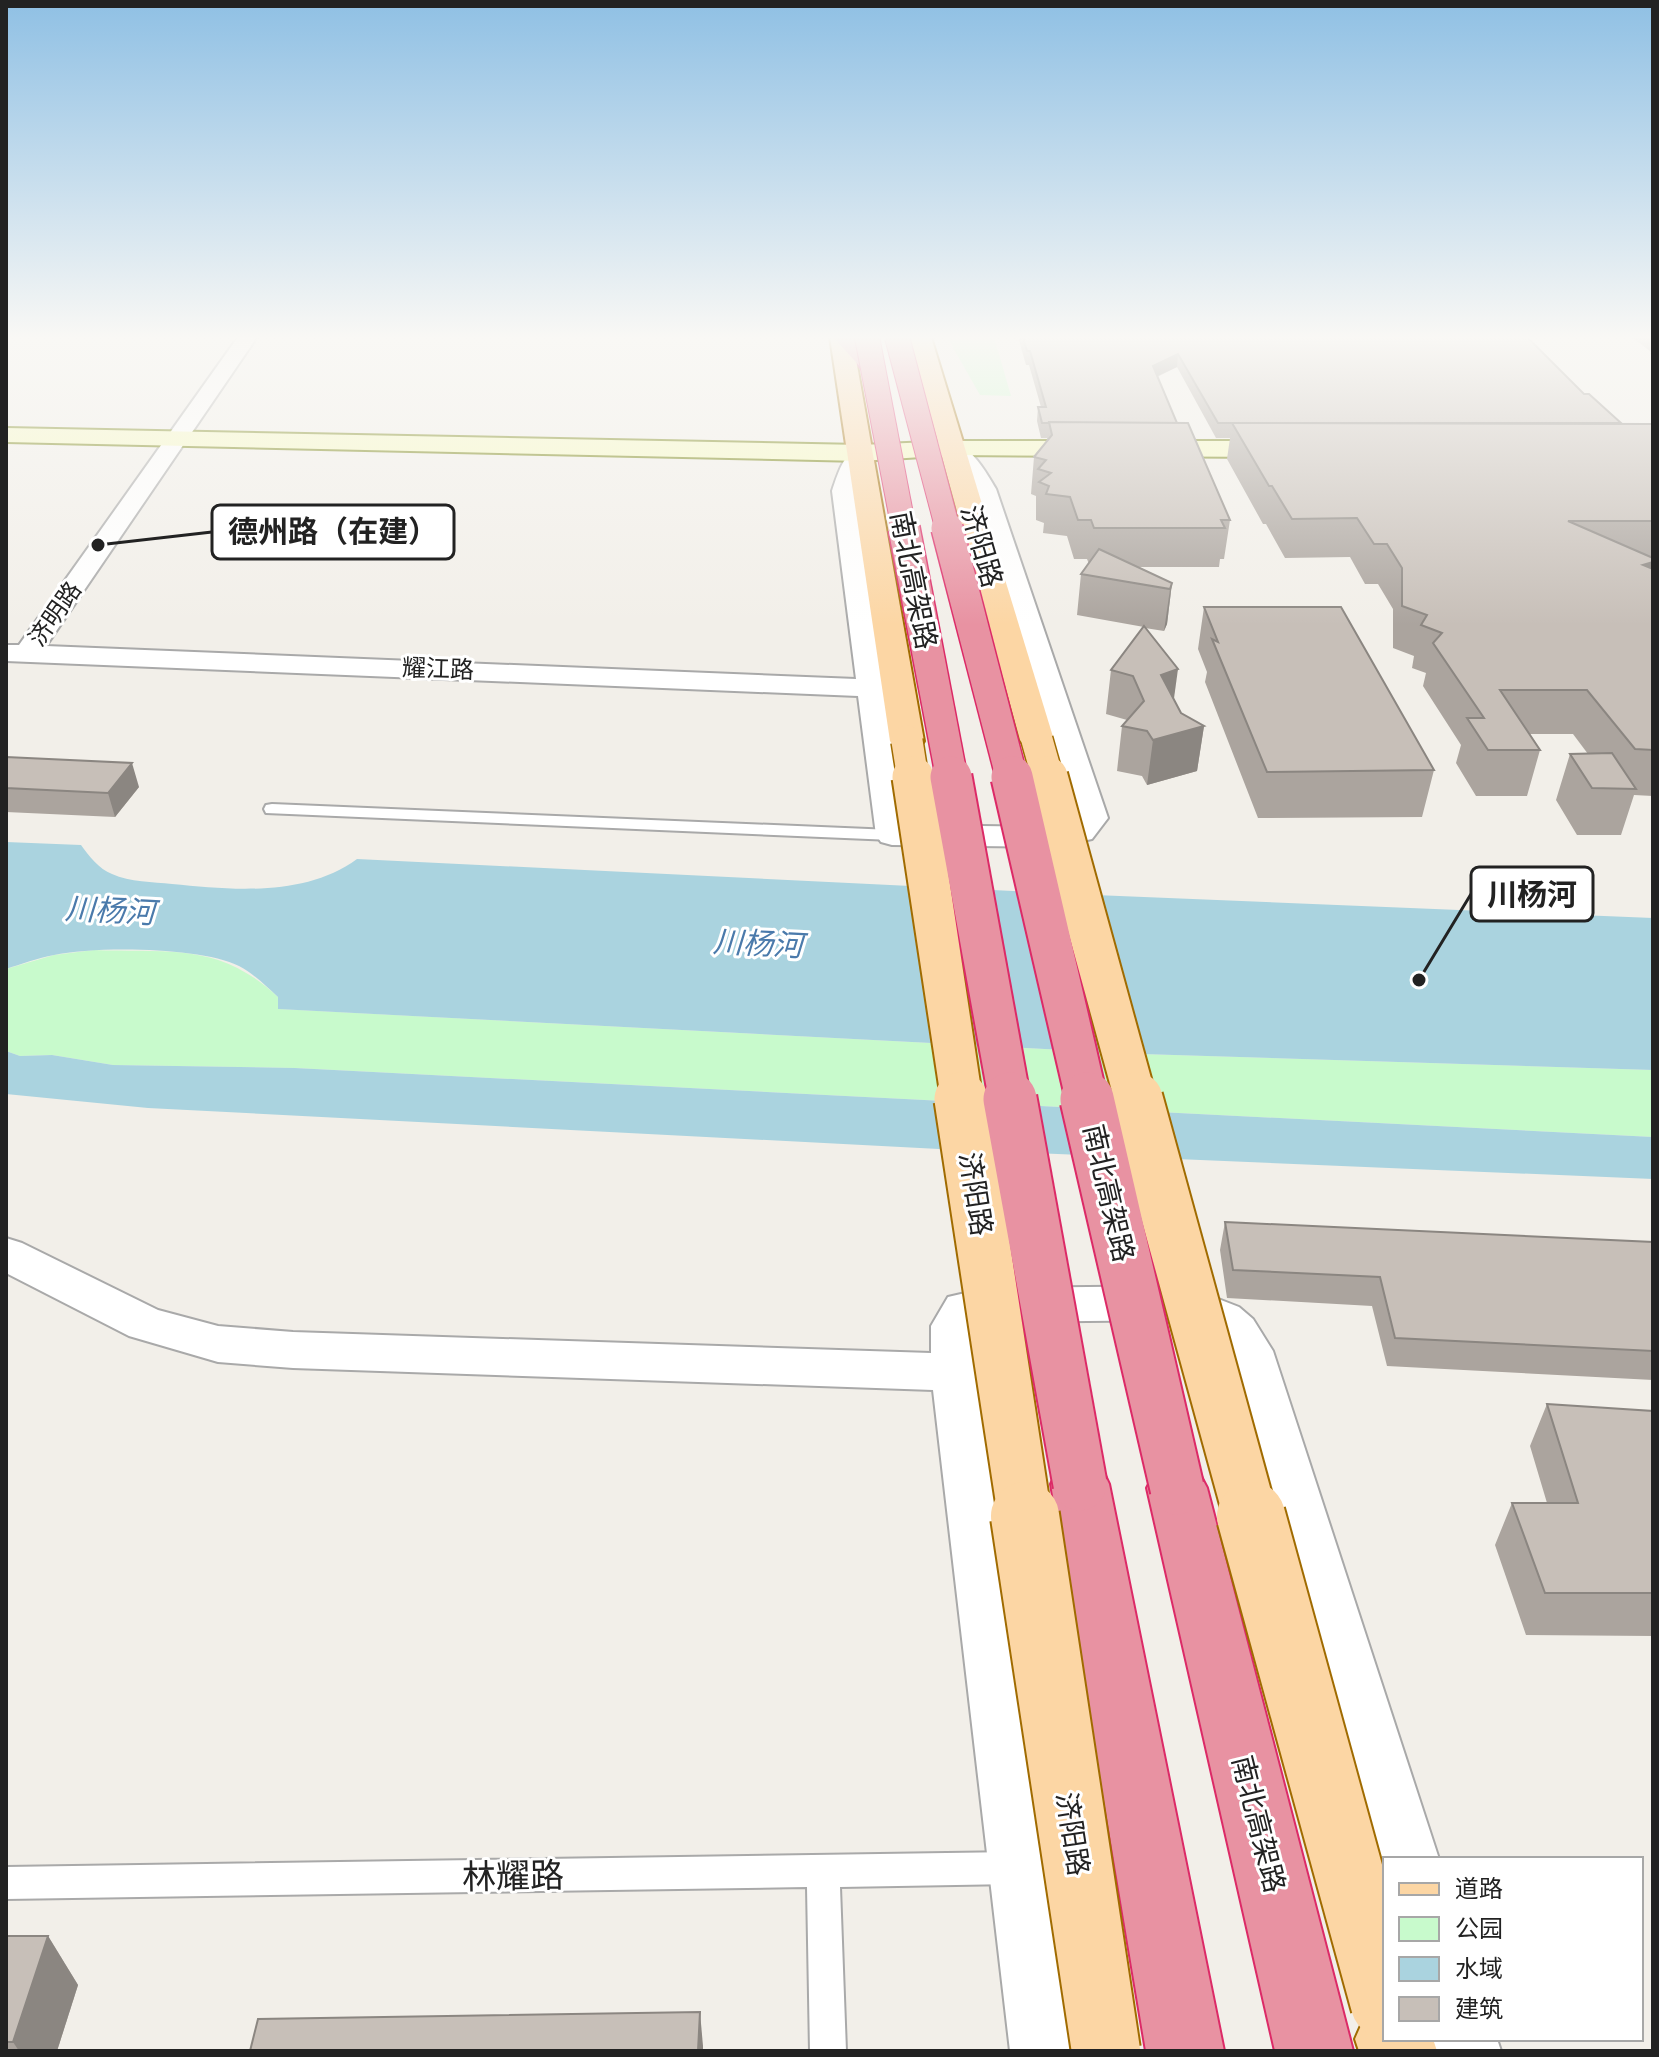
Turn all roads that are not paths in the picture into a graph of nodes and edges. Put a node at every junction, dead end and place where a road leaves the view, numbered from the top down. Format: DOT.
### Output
graph roads {
  1 [pos="141,433"];
  2 [pos="858,433"];
  3 [pos="886,433"];
  4 [pos="922,433"];
  5 [pos="949,433"];
  6 [pos="6,435"];
  7 [pos="180,435"];
  8 [pos="1308,449"];
  9 [pos="863,465"];
  10 [pos="960,473"];
  11 [pos="17,653"];
  12 [pos="870,688"];
  13 [pos="272,809"];
  14 [pos="892,835"];
  15 [pos="6,1254"];
  16 [pos="955,1372"];
  17 [pos="1407,1857"];
  18 [pos="1019,1868"];
  19 [pos="823,1871"];
  20 [pos="6,1883"];
  21 [pos="1383,1997"];
  22 [pos="828,2051"];
  23 [pos="1043,2051"];
  24 [pos="1106,2051"];
  25 [pos="1185,2051"];
  26 [pos="1314,2051"];
  1 -- 7 [label="street"];
  2 -- 9 [label="main road, 济阳路"];
  3 -- 25 [label="highway, 南北高架路, bridge"];
  4 -- 26 [label="highway, 南北高架路, bridge"];
  5 -- 10 [label="main road, 济阳路"];
  6 -- 7 [label="street"];
  7 -- 9 [label="street"];
  7 -- 11 [label="street, 济明路"];
  8 -- 10 [label="street"];
  9 -- 10 [label="street"];
  9 -- 12 [label="street"];
  9 -- 24 [label="main road, 济阳路, bridge"];
  10 -- 14 [label="street"];
  10 -- 21 [label="main road, 济阳路, bridge"];
  11 -- 12 [label="street, 耀江路"];
  12 -- 14 [label="street"];
  13 -- 14 [label="lane"];
  15 -- 16 [label="street"];
  16 -- 17 [label="street"];
  16 -- 18 [label="street"];
  18 -- 19 [label="lane, 林耀路"];
  18 -- 23 [label="street"];
  19 -- 20 [label="lane, 林耀路"];
  19 -- 22 [label="lane"];
}
